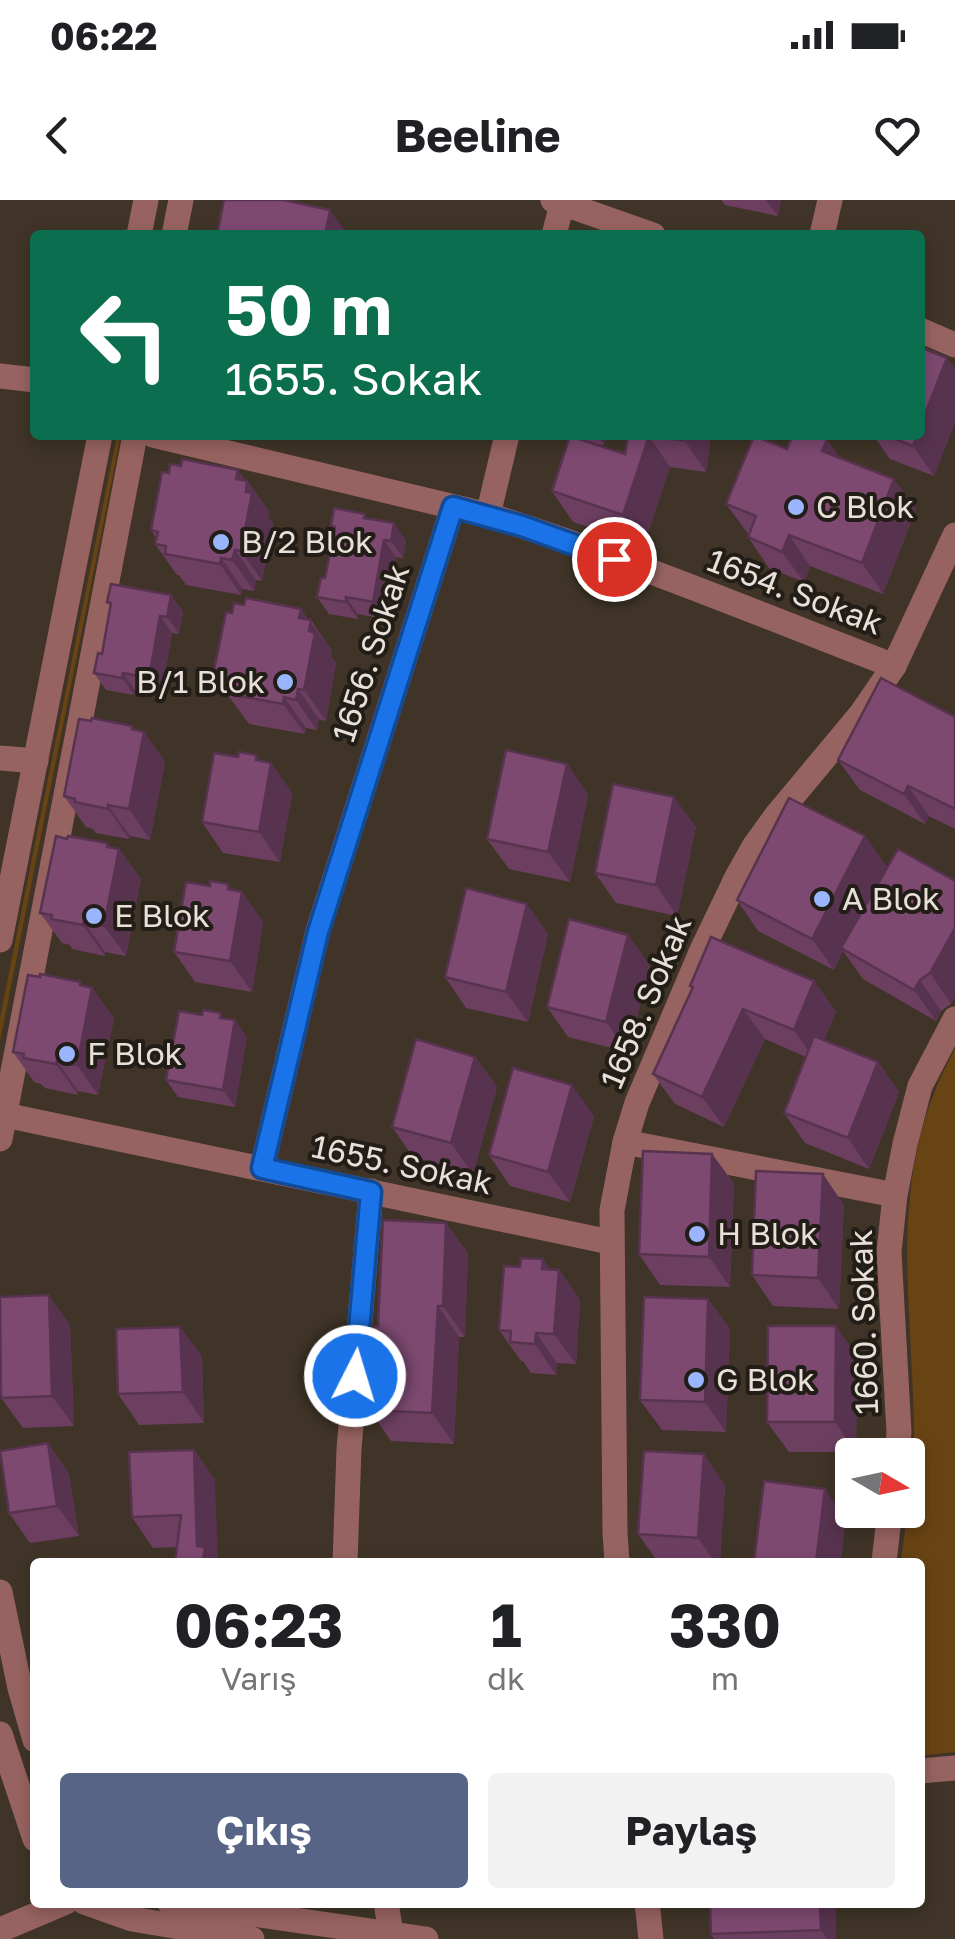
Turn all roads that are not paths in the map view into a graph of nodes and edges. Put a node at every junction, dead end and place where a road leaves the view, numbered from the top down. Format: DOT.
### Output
graph roads {
  1 [pos="146,200"];
  2 [pos="181,200"];
  3 [pos="830,200"];
  4 [pos="557,202"];
  5 [pos="141,230"];
  6 [pos="175,230"];
  7 [pos="554,230"];
  8 [pos="639,230"];
  9 [pos="823,230"];
  10 [pos="925,332"];
  11 [pos="955,345"];
  12 [pos="0,376"];
  13 [pos="30,379"];
  14 [pos="99,440"];
  15 [pos="134,440"];
  16 [pos="174,440"];
  17 [pos="506,440"];
  18 [pos="453,507"];
  19 [pos="488,515"];
  20 [pos="955,536"];
  21 [pos="894,666"];
  22 [pos="0,758"];
  23 [pos="36,761"];
  24 [pos="0,940"];
  25 [pos="955,1019"];
  26 [pos="2,1122"];
  27 [pos="625,1142"];
  28 [pos="262,1168"];
  29 [pos="371,1192"];
  30 [pos="895,1194"];
  31 [pos="610,1242"];
  32 [pos="898,1438"];
  33 [pos="888,1528"];
  34 [pos="344,1558"];
  35 [pos="617,1558"];
  36 [pos="884,1558"];
  37 [pos="0,1592"];
  38 [pos="30,1723"];
  39 [pos="0,1734"];
  40 [pos="955,1768"];
  41 [pos="925,1771"];
  42 [pos="30,1824"];
  43 [pos="52,1908"];
  44 [pos="101,1908"];
  45 [pos="211,1908"];
  46 [pos="387,1908"];
  47 [pos="648,1908"];
  48 [pos="0,1930"];
  49 [pos="392,1934"];
  50 [pos="252,1939"];
  51 [pos="426,1939"];
  52 [pos="651,1939"];
  1 -- 5 [label="street"];
  2 -- 6 [label="street"];
  3 -- 9 [label="street"];
  4 -- 7 [label="street"];
  4 -- 8 [label="street"];
  10 -- 11 [label="street"];
  12 -- 13 [label="street"];
  14 -- 23 [label="street"];
  15 -- 26 [label="street"];
  16 -- 18 [label="street, 1654. Sokak"];
  17 -- 19 [label="street"];
  18 -- 19 [label="street, 1654. Sokak"];
  18 -- 28 [label="street, 1656. Sokak"];
  19 -- 21 [label="street, 1654. Sokak"];
  20 -- 21 [label="street, 1658. Sokak"];
  21 -- 27 [label="street, 1658. Sokak"];
  22 -- 23 [label="street"];
  23 -- 24 [label="street"];
  25 -- 30 [label="street, 1660. Sokak"];
  26 -- 28 [label="street, 1655. Sokak"];
  27 -- 30 [label="street"];
  27 -- 31 [label="street, 1658. Sokak"];
  28 -- 29 [label="street, 1655. Sokak"];
  29 -- 31 [label="street, 1655. Sokak"];
  29 -- 34 [label="street"];
  30 -- 32 [label="street, 1660. Sokak"];
  31 -- 35 [label="street, 1658. Sokak"];
  33 -- 36 [label="street"];
  37 -- 38 [label="street"];
  39 -- 42 [label="street"];
  40 -- 41 [label="street"];
  43 -- 48 [label="street"];
  44 -- 50 [label="street"];
  45 -- 49 [label="street"];
  46 -- 49 [label="street"];
  47 -- 52 [label="street"];
  49 -- 51 [label="street"];
}
